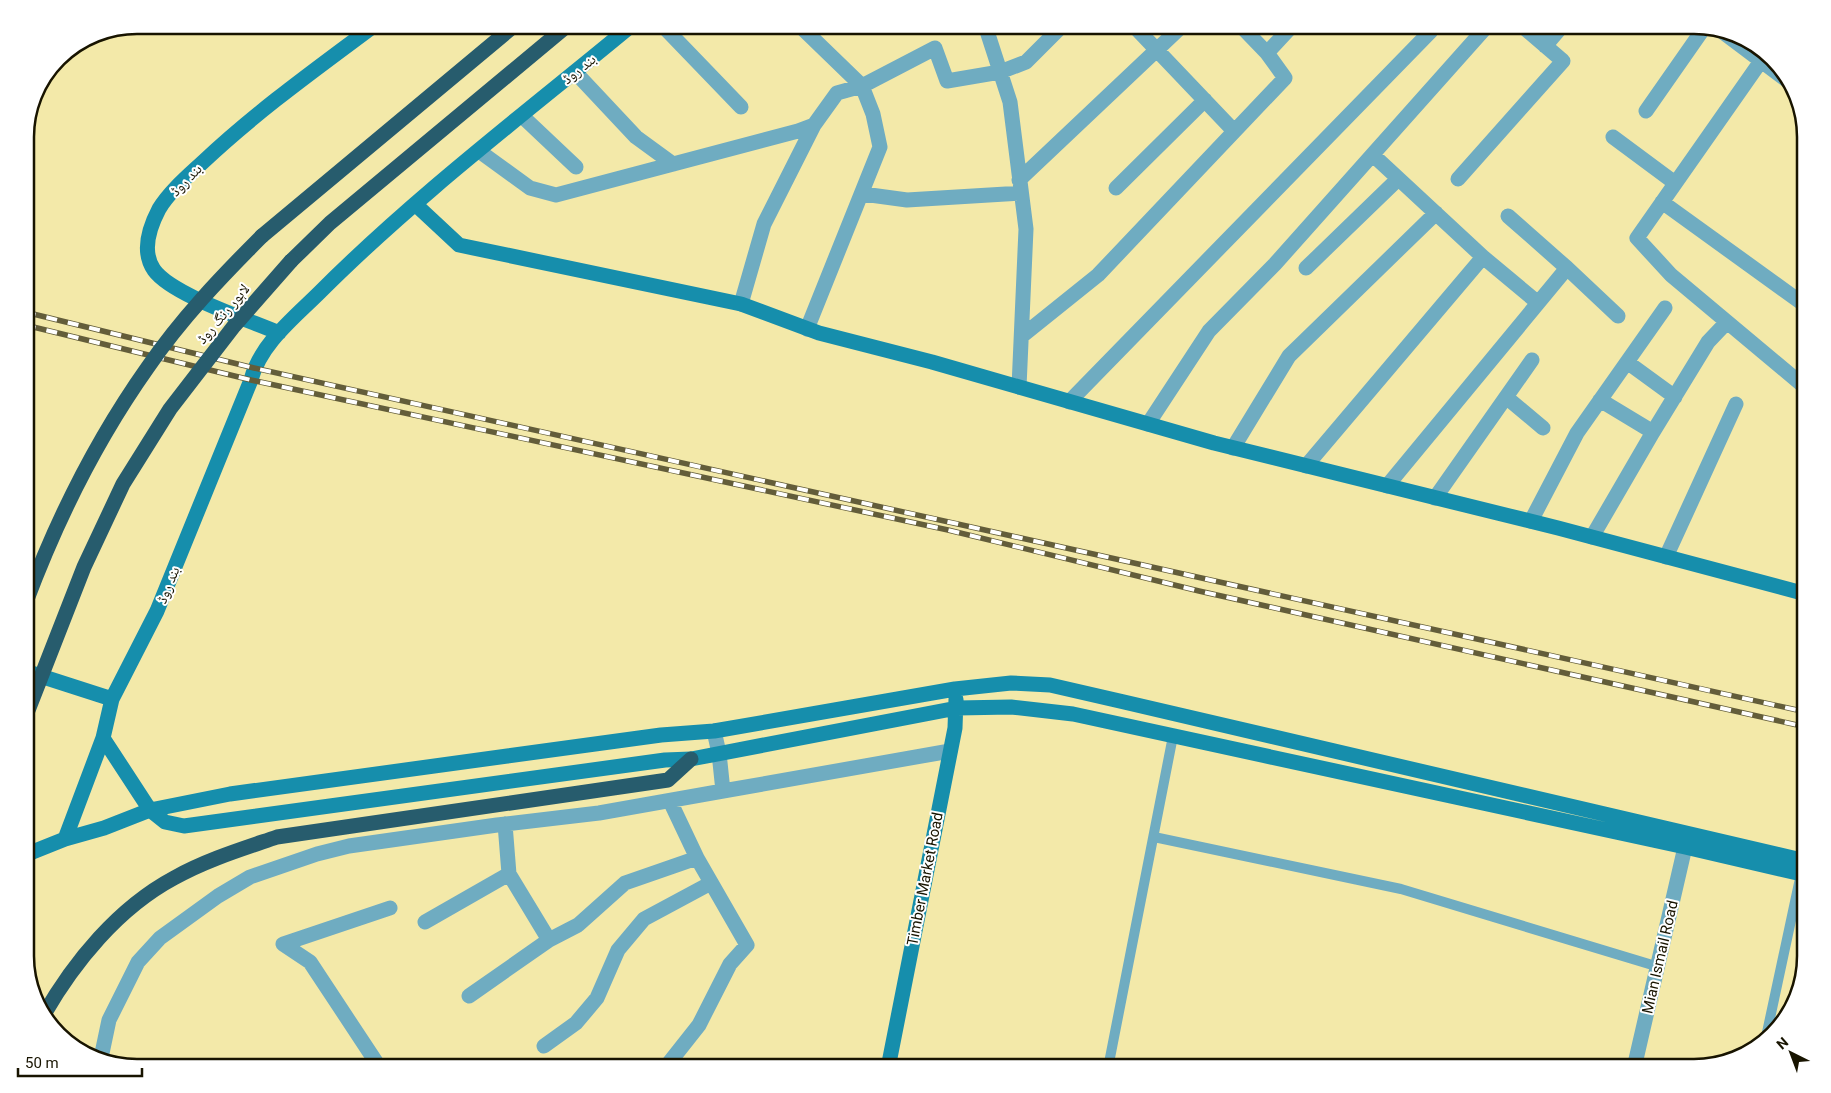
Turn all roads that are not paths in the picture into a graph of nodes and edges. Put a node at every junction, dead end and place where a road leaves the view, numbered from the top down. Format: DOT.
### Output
graph roads {
  1 [pos="363,34"];
  2 [pos="504,34"];
  3 [pos="557,34"];
  4 [pos="621,34"];
  5 [pos="671,34"];
  6 [pos="808,34"];
  7 [pos="988,34"];
  8 [pos="1054,34"];
  9 [pos="1142,34"];
  10 [pos="1174,34"];
  11 [pos="1249,34"];
  12 [pos="1285,34"];
  13 [pos="1428,34"];
  14 [pos="1480,34"];
  15 [pos="1531,34"];
  16 [pos="1555,34"];
  17 [pos="1700,34"];
  18 [pos="1738,44"];
  19 [pos="1545,46"];
  20 [pos="1159,50"];
  21 [pos="1268,53"];
  22 [pos="1761,61"];
  23 [pos="1771,68"];
  24 [pos="575,72"];
  25 [pos="1000,72"];
  26 [pos="862,86"];
  27 [pos="1205,100"];
  28 [pos="741,107"];
  29 [pos="1646,111"];
  30 [pos="522,116"];
  31 [pos="814,124"];
  32 [pos="1234,130"];
  33 [pos="1613,137"];
  34 [pos="479,151"];
  35 [pos="1372,155"];
  36 [pos="673,164"];
  37 [pos="576,167"];
  38 [pos="1458,178"];
  39 [pos="1398,179"];
  40 [pos="1675,183"];
  41 [pos="1020,187"];
  42 [pos="1116,188"];
  43 [pos="863,194"];
  44 [pos="1662,202"];
  45 [pos="415,204"];
  46 [pos="1436,213"];
  47 [pos="1508,216"];
  48 [pos="1483,257"];
  49 [pos="1306,268"];
  50 [pos="1566,268"];
  51 [pos="1797,300"];
  52 [pos="1537,302"];
  53 [pos="741,304"];
  54 [pos="1665,308"];
  55 [pos="1618,316"];
  56 [pos="1727,322"];
  57 [pos="807,329"];
  58 [pos="279,332"];
  59 [pos="1022,336"];
  60 [pos="1532,360"];
  61 [pos="1627,362"];
  62 [pos="1797,380"];
  63 [pos="1020,387"];
  64 [pos="1506,397"];
  65 [pos="1675,397"];
  66 [pos="1600,400"];
  67 [pos="1069,402"];
  68 [pos="1736,404"];
  69 [pos="1148,424"];
  70 [pos="1543,428"];
  71 [pos="1654,432"];
  72 [pos="1234,448"];
  73 [pos="1306,466"];
  74 [pos="1387,486"];
  75 [pos="1435,498"];
  76 [pos="1532,522"];
  77 [pos="1592,537"];
  78 [pos="1666,556"];
  79 [pos="34,580"];
  80 [pos="1797,592"];
  81 [pos="34,674"];
  82 [pos="955,689"];
  83 [pos="34,695"];
  84 [pos="112,699"];
  85 [pos="957,708"];
  86 [pos="714,730"];
  87 [pos="661,735"];
  88 [pos="1173,736"];
  89 [pos="103,738"];
  90 [pos="950,751"];
  91 [pos="719,752"];
  92 [pos="691,759"];
  93 [pos="665,760"];
  94 [pos="668,780"];
  95 [pos="723,791"];
  96 [pos="670,801"];
  97 [pos="150,810"];
  98 [pos="505,824"];
  99 [pos="1154,836"];
  100 [pos="65,839"];
  101 [pos="1685,847"];
  102 [pos="34,851"];
  103 [pos="697,858"];
  104 [pos="1797,866"];
  105 [pos="1797,867"];
  106 [pos="509,874"];
  107 [pos="711,883"];
  108 [pos="1797,899"];
  109 [pos="390,908"];
  110 [pos="425,922"];
  111 [pos="549,940"];
  112 [pos="1659,967"];
  113 [pos="469,996"];
  114 [pos="47,1009"];
  115 [pos="1768,1028"];
  116 [pos="544,1046"];
  117 [pos="102,1053"];
  118 [pos="374,1059"];
  119 [pos="672,1059"];
  120 [pos="890,1059"];
  121 [pos="1112,1059"];
  122 [pos="1636,1059"];
  1 -- 58 [label="main road, بند روڈ"];
  2 -- 79 [label="highway, لاہور رنگ روڈ, bridge"];
  3 -- 83 [label="highway, لاہور رنگ روڈ, bridge"];
  4 -- 24 [label="main road, بند روڈ"];
  5 -- 28 [label="street"];
  6 -- 26 [label="street"];
  7 -- 25 [label="street"];
  8 -- 25 [label="street"];
  9 -- 20 [label="street"];
  10 -- 20 [label="street"];
  11 -- 21 [label="street"];
  12 -- 21 [label="street"];
  13 -- 67 [label="street"];
  14 -- 35 [label="street"];
  15 -- 19 [label="street"];
  16 -- 19 [label="street"];
  17 -- 29 [label="street"];
  18 -- 22 [label="street"];
  19 -- 38 [label="street"];
  20 -- 27 [label="street"];
  20 -- 41 [label="street"];
  21 -- 32 [label="street"];
  22 -- 23 [label="street"];
  22 -- 40 [label="street"];
  24 -- 30 [label="main road, بند روڈ"];
  24 -- 36 [label="street"];
  25 -- 26 [label="street"];
  25 -- 41 [label="street"];
  26 -- 31 [label="street"];
  26 -- 43 [label="street"];
  27 -- 32 [label="street"];
  27 -- 42 [label="street"];
  30 -- 34 [label="main road, بند روڈ"];
  30 -- 37 [label="street"];
  31 -- 36 [label="street"];
  31 -- 53 [label="street"];
  32 -- 59 [label="street"];
  33 -- 40 [label="street"];
  34 -- 36 [label="street"];
  34 -- 45 [label="main road, بند روڈ"];
  35 -- 39 [label="street"];
  35 -- 69 [label="street"];
  39 -- 46 [label="street"];
  39 -- 49 [label="street"];
  40 -- 44 [label="street"];
  41 -- 43 [label="street"];
  41 -- 59 [label="street"];
  43 -- 57 [label="street"];
  44 -- 51 [label="street"];
  44 -- 56 [label="street"];
  45 -- 53 [label="main road"];
  45 -- 58 [label="main road, بند روڈ"];
  46 -- 48 [label="street"];
  46 -- 72 [label="street"];
  47 -- 50 [label="street"];
  48 -- 52 [label="street"];
  48 -- 73 [label="street"];
  50 -- 52 [label="street"];
  50 -- 55 [label="street"];
  52 -- 74 [label="street"];
  53 -- 57 [label="main road"];
  54 -- 61 [label="street"];
  56 -- 62 [label="street"];
  56 -- 65 [label="street"];
  57 -- 63 [label="main road"];
  58 -- 84 [label="main road, بند روڈ"];
  59 -- 63 [label="street"];
  60 -- 64 [label="street"];
  61 -- 65 [label="street"];
  61 -- 66 [label="street"];
  63 -- 67 [label="main road"];
  64 -- 70 [label="street"];
  64 -- 75 [label="street"];
  65 -- 71 [label="street"];
  66 -- 71 [label="street"];
  66 -- 76 [label="street"];
  67 -- 69 [label="main road"];
  68 -- 78 [label="street"];
  69 -- 72 [label="main road"];
  71 -- 77 [label="street"];
  72 -- 73 [label="main road"];
  73 -- 74 [label="main road"];
  74 -- 75 [label="main road"];
  75 -- 76 [label="main road"];
  76 -- 77 [label="main road"];
  77 -- 78 [label="main road"];
  78 -- 80 [label="main road"];
  81 -- 84 [label="main road"];
  82 -- 85 [label="main road, Timber Market Road"];
  82 -- 86 [label="main road"];
  82 -- 104 [label="main road"];
  84 -- 89 [label="main road, بند روڈ"];
  85 -- 88 [label="main road"];
  85 -- 90 [label="main road, Timber Market Road"];
  85 -- 91 [label="main road"];
  86 -- 87 [label="main road"];
  86 -- 91 [label="street"];
  87 -- 93 [label="main road"];
  87 -- 97 [label="main road"];
  88 -- 99 [label="lane"];
  88 -- 101 [label="main road"];
  89 -- 97 [label="main road"];
  89 -- 100 [label="main road, بند روڈ"];
  90 -- 95 [label="street"];
  90 -- 120 [label="main road, Timber Market Road"];
  91 -- 92 [label="main road"];
  91 -- 95 [label="street"];
  92 -- 93 [label="main road"];
  92 -- 94 [label="highway"];
  93 -- 94 [label="main road"];
  93 -- 97 [label="main road"];
  94 -- 114 [label="highway"];
  95 -- 96 [label="street"];
  96 -- 98 [label="street"];
  96 -- 103 [label="street"];
  97 -- 100 [label="main road"];
  98 -- 106 [label="street"];
  98 -- 117 [label="street"];
  99 -- 112 [label="lane"];
  99 -- 121 [label="lane"];
  100 -- 102 [label="main road"];
  101 -- 105 [label="main road"];
  101 -- 112 [label="street, Mian Ismail Road"];
  103 -- 107 [label="street"];
  103 -- 111 [label="street"];
  106 -- 110 [label="street"];
  106 -- 111 [label="street"];
  107 -- 116 [label="street"];
  107 -- 119 [label="street"];
  108 -- 115 [label="lane"];
  109 -- 118 [label="street"];
  111 -- 113 [label="street"];
  112 -- 122 [label="street, Mian Ismail Road"];
}
